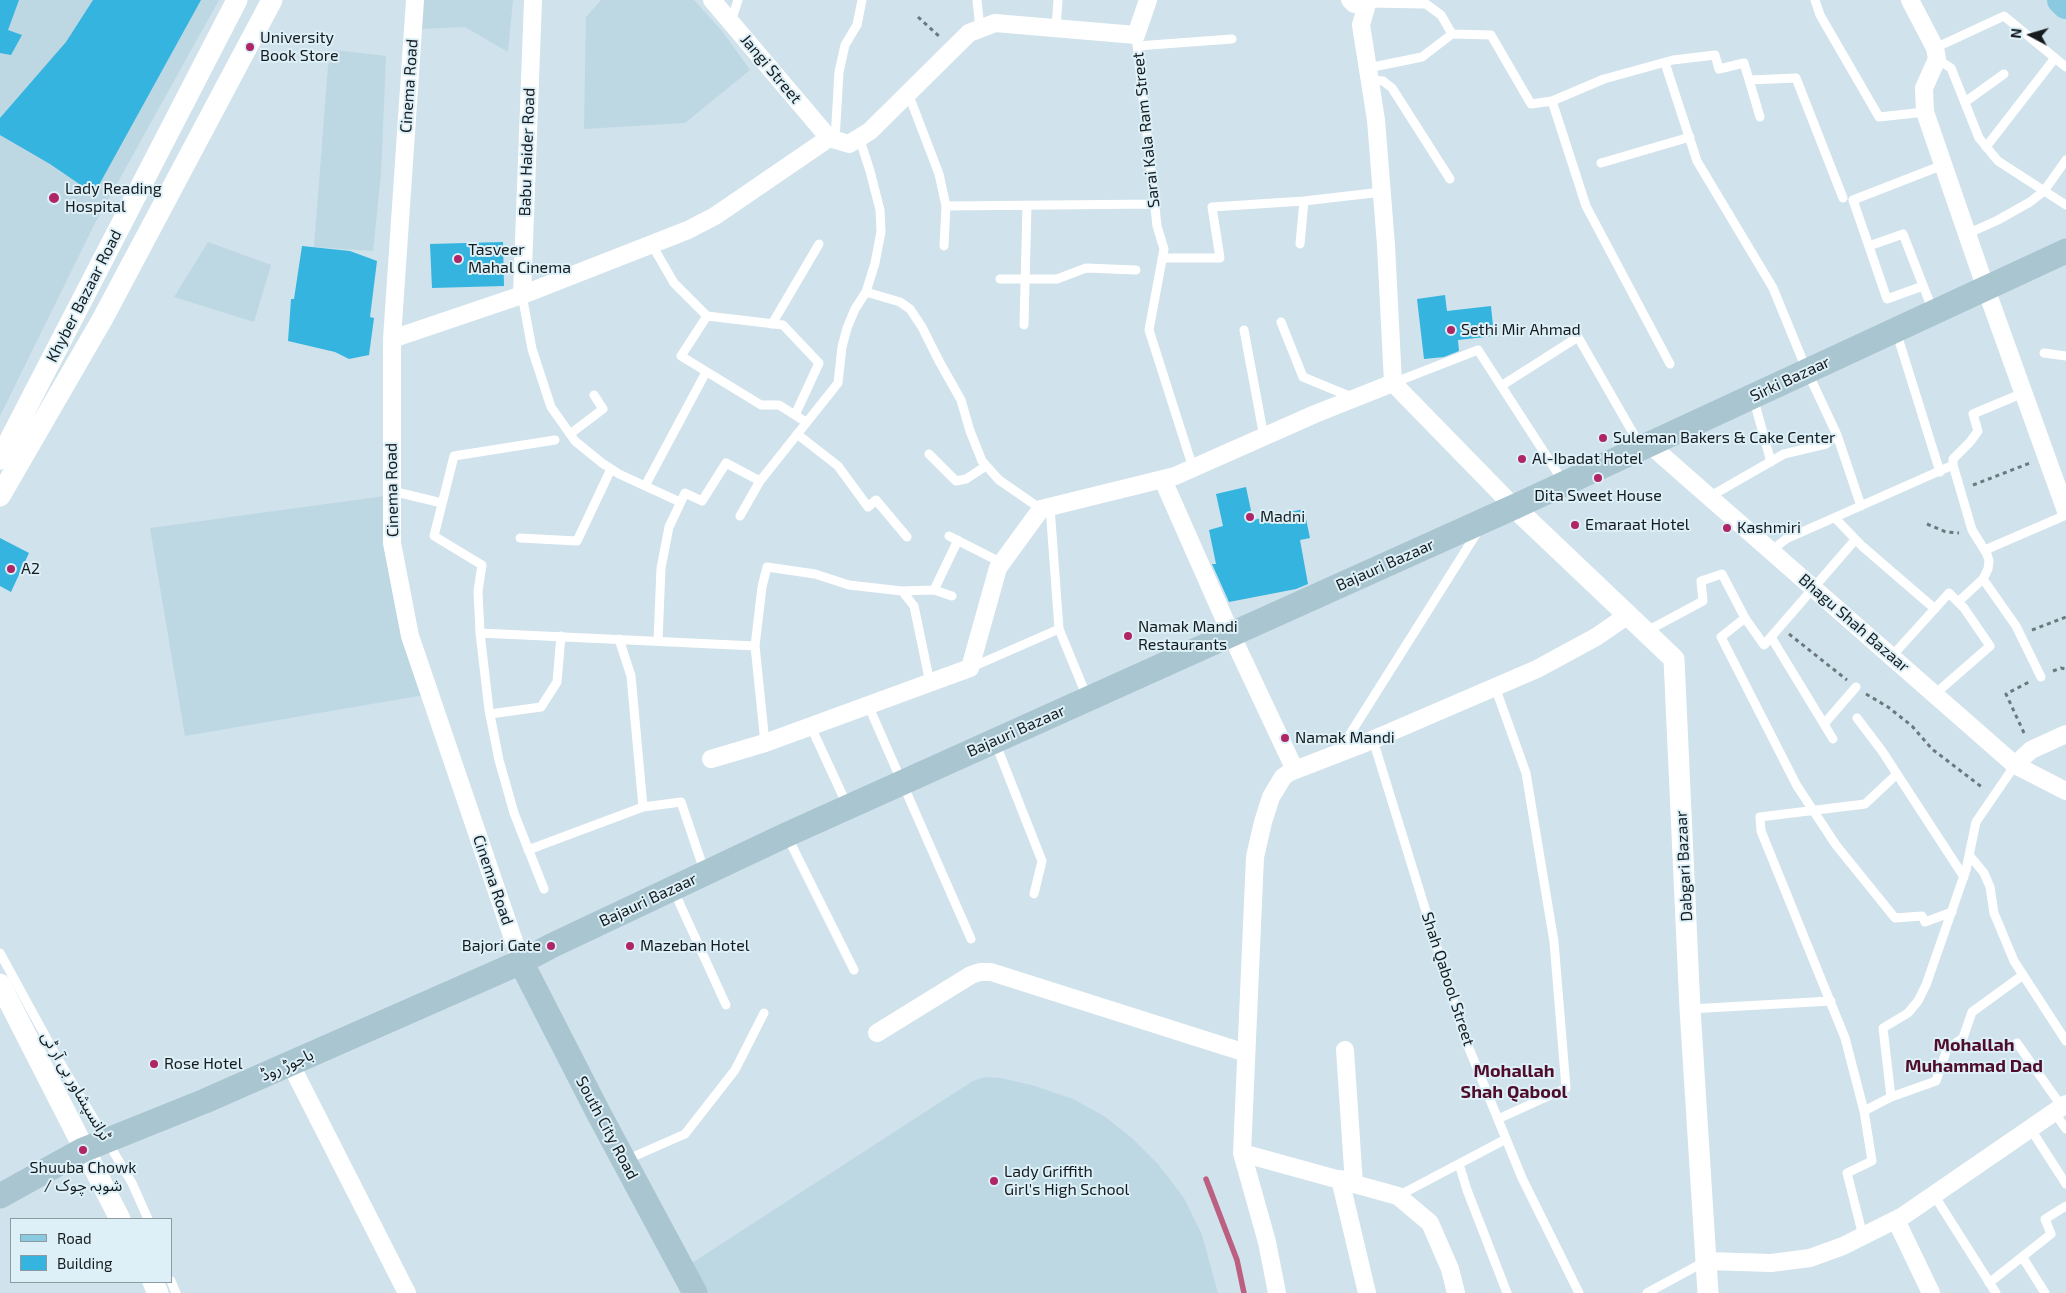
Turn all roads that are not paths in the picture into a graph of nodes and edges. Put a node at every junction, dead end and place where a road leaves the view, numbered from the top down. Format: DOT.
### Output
graph roads {
  1 [pos="237,0"];
  2 [pos="272,0"];
  3 [pos="415,0"];
  4 [pos="533,0"];
  5 [pos="712,0"];
  6 [pos="738,0"];
  7 [pos="862,0"];
  8 [pos="977,0"];
  9 [pos="1058,0"];
  10 [pos="1148,0"];
  11 [pos="1814,0"];
  12 [pos="1910,0"];
  13 [pos="2061,0"];
  14 [pos="1361,1"];
  15 [pos="2066,5"];
  16 [pos="731,22"];
  17 [pos="980,28"];
  18 [pos="1056,28"];
  19 [pos="1452,34"];
  20 [pos="1232,38"];
  21 [pos="1137,40"];
  22 [pos="1936,53"];
  23 [pos="2055,58"];
  24 [pos="1665,62"];
  25 [pos="2066,67"];
  26 [pos="1369,74"];
  27 [pos="2004,74"];
  28 [pos="1749,80"];
  29 [pos="908,93"];
  30 [pos="1552,101"];
  31 [pos="1965,102"];
  32 [pos="1925,112"];
  33 [pos="1760,117"];
  34 [pos="859,137"];
  35 [pos="1690,137"];
  36 [pos="832,139"];
  37 [pos="1986,147"];
  38 [pos="2066,160"];
  39 [pos="1601,163"];
  40 [pos="1943,164"];
  41 [pos="1450,179"];
  42 [pos="2044,191"];
  43 [pos="1382,192"];
  44 [pos="1843,198"];
  45 [pos="1304,201"];
  46 [pos="1154,204"];
  47 [pos="1027,205"];
  48 [pos="2066,205"];
  49 [pos="946,206"];
  50 [pos="1967,234"];
  51 [pos="112,242"];
  52 [pos="652,244"];
  53 [pos="819,244"];
  54 [pos="1300,244"];
  55 [pos="944,246"];
  56 [pos="1868,246"];
  57 [pos="2066,251"];
  58 [pos="1162,258"];
  59 [pos="134,259"];
  60 [pos="1136,270"];
  61 [pos="1000,279"];
  62 [pos="1026,279"];
  63 [pos="1923,286"];
  64 [pos="1986,288"];
  65 [pos="866,292"];
  66 [pos="522,295"];
  67 [pos="1933,313"];
  68 [pos="707,316"];
  69 [pos="1281,322"];
  70 [pos="772,324"];
  71 [pos="1024,325"];
  72 [pos="1244,330"];
  73 [pos="1896,330"];
  74 [pos="392,338"];
  75 [pos="2044,353"];
  76 [pos="2066,356"];
  77 [pos="1670,364"];
  78 [pos="1807,371"];
  79 [pos="706,372"];
  80 [pos="1393,383"];
  81 [pos="1501,386"];
  82 [pos="2023,393"];
  83 [pos="594,394"];
  84 [pos="1753,396"];
  85 [pos="1354,398"];
  86 [pos="795,415"];
  87 [pos="806,422"];
  88 [pos="570,434"];
  89 [pos="797,434"];
  90 [pos="1837,435"];
  91 [pos="1264,436"];
  92 [pos="555,440"];
  93 [pos="1645,446"];
  94 [pos="929,454"];
  95 [pos="0,459"];
  96 [pos="1771,462"];
  97 [pos="986,466"];
  98 [pos="1953,466"];
  99 [pos="1193,468"];
  100 [pos="611,469"];
  101 [pos="1940,472"];
  102 [pos="1163,480"];
  103 [pos="760,481"];
  104 [pos="1564,483"];
  105 [pos="645,486"];
  106 [pos="392,491"];
  107 [pos="0,496"];
  108 [pos="1709,497"];
  109 [pos="680,502"];
  110 [pos="442,503"];
  111 [pos="1861,506"];
  112 [pos="1514,507"];
  113 [pos="1046,508"];
  114 [pos="2066,509"];
  115 [pos="740,516"];
  116 [pos="1835,518"];
  117 [pos="1486,519"];
  118 [pos="520,538"];
  119 [pos="907,538"];
  120 [pos="1856,540"];
  121 [pos="1985,550"];
  122 [pos="1770,551"];
  123 [pos="1002,563"];
  124 [pos="1984,579"];
  125 [pos="1813,588"];
  126 [pos="934,590"];
  127 [pos="902,591"];
  128 [pos="952,596"];
  129 [pos="1958,602"];
  130 [pos="1935,609"];
  131 [pos="1628,615"];
  132 [pos="1745,618"];
  133 [pos="1059,629"];
  134 [pos="1645,632"];
  135 [pos="480,633"];
  136 [pos="1231,634"];
  137 [pos="561,636"];
  138 [pos="1771,637"];
  139 [pos="620,640"];
  140 [pos="658,641"];
  141 [pos="755,646"];
  142 [pos="1892,656"];
  143 [pos="970,668"];
  144 [pos="2041,677"];
  145 [pos="930,683"];
  146 [pos="1495,687"];
  147 [pos="1856,687"];
  148 [pos="1935,694"];
  149 [pos="1088,699"];
  150 [pos="868,706"];
  151 [pos="490,714"];
  152 [pos="1857,718"];
  153 [pos="1824,724"];
  154 [pos="811,726"];
  155 [pos="2066,734"];
  156 [pos="1833,739"];
  157 [pos="1373,740"];
  158 [pos="995,741"];
  159 [pos="766,743"];
  160 [pos="1337,754"];
  161 [pos="711,759"];
  162 [pos="2015,765"];
  163 [pos="1295,770"];
  164 [pos="1897,774"];
  165 [pos="902,783"];
  166 [pos="2066,791"];
  167 [pos="643,807"];
  168 [pos="848,807"];
  169 [pos="1813,809"];
  170 [pos="786,835"];
  171 [pos="528,850"];
  172 [pos="1970,856"];
  173 [pos="705,873"];
  174 [pos="1964,877"];
  175 [pos="544,889"];
  176 [pos="672,889"];
  177 [pos="1034,894"];
  178 [pos="1952,912"];
  179 [pos="971,939"];
  180 [pos="0,953"];
  181 [pos="521,962"];
  182 [pos="854,970"];
  183 [pos="2023,975"];
  184 [pos="0,984"];
  185 [pos="1831,1001"];
  186 [pos="726,1005"];
  187 [pos="1690,1009"];
  188 [pos="764,1013"];
  189 [pos="877,1033"];
  190 [pos="2066,1041"];
  191 [pos="2017,1043"];
  192 [pos="1345,1050"];
  193 [pos="1246,1053"];
  194 [pos="290,1063"];
  195 [pos="1891,1097"];
  196 [pos="2060,1108"];
  197 [pos="1864,1111"];
  198 [pos="1498,1119"];
  199 [pos="2030,1128"];
  200 [pos="2066,1129"];
  201 [pos="1506,1139"];
  202 [pos="83,1150"];
  203 [pos="1242,1153"];
  204 [pos="624,1161"];
  205 [pos="1459,1164"];
  206 [pos="1347,1182"];
  207 [pos="2066,1184"];
  208 [pos="1934,1195"];
  209 [pos="0,1196"];
  210 [pos="1398,1196"];
  211 [pos="2066,1206"];
  212 [pos="119,1218"];
  213 [pos="148,1218"];
  214 [pos="1896,1220"];
  215 [pos="1863,1236"];
  216 [pos="2023,1258"];
  217 [pos="1706,1261"];
  218 [pos="1989,1283"];
  219 [pos="2044,1290"];
  220 [pos="1505,1292"];
  221 [pos="407,1293"];
  222 [pos="695,1293"];
  223 [pos="1277,1293"];
  224 [pos="1367,1293"];
  225 [pos="1456,1293"];
  226 [pos="1579,1293"];
  227 [pos="1647,1293"];
  228 [pos="1708,1293"];
  229 [pos="1931,1293"];
  230 [pos="1996,1293"];
  231 [pos="2033,1293"];
  1 -- 51 [label="street, Khyber Bazaar Road"];
  2 -- 59 [label="street"];
  3 -- 74 [label="street, Cinema Road"];
  4 -- 66 [label="street, Babu Haider Road"];
  5 -- 16 [label="street, Jangi Street"];
  6 -- 16 [label="lane"];
  7 -- 36 [label="lane"];
  8 -- 17 [label="lane"];
  9 -- 18 [label="lane"];
  10 -- 21 [label="street"];
  11 -- 32 [label="lane"];
  12 -- 22 [label="street"];
  13 -- 15 [label="main road"];
  14 -- 19 [label="lane"];
  14 -- 26 [label="street"];
  16 -- 36 [label="street, Jangi Street"];
  17 -- 18 [label="street"];
  17 -- 29 [label="street"];
  18 -- 21 [label="street"];
  19 -- 26 [label="lane"];
  19 -- 30 [label="lane"];
  20 -- 21 [label="lane"];
  21 -- 46 [label="lane, Sarai Kala Ram Street"];
  22 -- 23 [label="lane"];
  22 -- 31 [label="lane"];
  22 -- 32 [label="street"];
  23 -- 25 [label="lane"];
  23 -- 37 [label="lane"];
  24 -- 28 [label="lane"];
  24 -- 30 [label="lane"];
  24 -- 35 [label="lane"];
  26 -- 41 [label="lane"];
  26 -- 43 [label="street"];
  27 -- 31 [label="lane"];
  28 -- 33 [label="lane"];
  28 -- 44 [label="lane"];
  29 -- 34 [label="street"];
  29 -- 49 [label="lane"];
  30 -- 77 [label="lane"];
  31 -- 37 [label="lane"];
  32 -- 40 [label="street"];
  34 -- 36 [label="street"];
  34 -- 65 [label="lane"];
  35 -- 39 [label="lane"];
  35 -- 78 [label="lane"];
  36 -- 52 [label="street"];
  37 -- 42 [label="lane"];
  38 -- 42 [label="lane"];
  40 -- 50 [label="street"];
  40 -- 56 [label="lane"];
  42 -- 48 [label="lane"];
  42 -- 50 [label="lane"];
  43 -- 45 [label="lane"];
  43 -- 80 [label="street"];
  45 -- 54 [label="lane"];
  45 -- 58 [label="lane"];
  46 -- 47 [label="lane"];
  46 -- 58 [label="lane, Sarai Kala Ram Street"];
  47 -- 49 [label="lane"];
  47 -- 62 [label="lane"];
  49 -- 55 [label="lane"];
  50 -- 64 [label="street"];
  51 -- 59 [label="street"];
  51 -- 95 [label="street, Khyber Bazaar Road"];
  52 -- 66 [label="street"];
  52 -- 68 [label="lane"];
  53 -- 70 [label="lane"];
  56 -- 63 [label="lane"];
  56 -- 63 [label="lane"];
  57 -- 64 [label="main road, Sirki Bazaar"];
  58 -- 99 [label="lane, Sarai Kala Ram Street"];
  59 -- 107 [label="street"];
  60 -- 62 [label="lane"];
  61 -- 62 [label="lane"];
  62 -- 71 [label="lane"];
  63 -- 67 [label="lane"];
  64 -- 67 [label="main road, Sirki Bazaar"];
  64 -- 82 [label="street"];
  65 -- 87 [label="lane"];
  65 -- 97 [label="lane"];
  66 -- 74 [label="street"];
  66 -- 88 [label="lane, Babu Haider Road"];
  67 -- 73 [label="main road, Sirki Bazaar"];
  68 -- 70 [label="lane"];
  68 -- 79 [label="lane"];
  69 -- 85 [label="lane"];
  70 -- 86 [label="lane"];
  72 -- 91 [label="lane"];
  73 -- 78 [label="main road, Sirki Bazaar"];
  73 -- 101 [label="lane"];
  74 -- 106 [label="street, Cinema Road"];
  75 -- 76 [label="lane"];
  78 -- 84 [label="main road, Sirki Bazaar"];
  78 -- 90 [label="lane"];
  79 -- 86 [label="lane"];
  79 -- 105 [label="lane"];
  80 -- 81 [label="lane"];
  80 -- 85 [label="street"];
  80 -- 112 [label="street"];
  81 -- 93 [label="lane"];
  81 -- 104 [label="lane"];
  82 -- 98 [label="lane"];
  82 -- 114 [label="street"];
  83 -- 88 [label="lane"];
  84 -- 93 [label="main road, Sirki Bazaar"];
  84 -- 96 [label="lane"];
  85 -- 91 [label="street"];
  86 -- 87 [label="lane"];
  87 -- 89 [label="lane"];
  88 -- 100 [label="lane, Babu Haider Road"];
  89 -- 103 [label="lane"];
  89 -- 119 [label="lane"];
  90 -- 96 [label="lane"];
  90 -- 111 [label="lane"];
  91 -- 99 [label="street"];
  92 -- 110 [label="lane"];
  93 -- 104 [label="main road, Sirki Bazaar"];
  93 -- 108 [label="street, Bhagu Shah Bazaar"];
  94 -- 97 [label="lane"];
  96 -- 108 [label="lane"];
  97 -- 113 [label="lane"];
  98 -- 101 [label="lane"];
  98 -- 121 [label="lane"];
  99 -- 102 [label="street"];
  100 -- 105 [label="lane, Babu Haider Road"];
  100 -- 118 [label="lane"];
  101 -- 111 [label="lane"];
  102 -- 113 [label="street"];
  102 -- 136 [label="street"];
  103 -- 109 [label="lane"];
  103 -- 115 [label="lane"];
  104 -- 112 [label="main road, Sirki Bazaar"];
  105 -- 109 [label="lane, Babu Haider Road"];
  106 -- 110 [label="lane"];
  106 -- 181 [label="street, Cinema Road"];
  108 -- 122 [label="street, Bhagu Shah Bazaar"];
  109 -- 140 [label="lane"];
  110 -- 135 [label="lane"];
  111 -- 116 [label="lane"];
  112 -- 117 [label="main road, Bajauri Bazaar"];
  112 -- 131 [label="street, Dabgari Bazaar"];
  113 -- 123 [label="street"];
  113 -- 133 [label="lane"];
  114 -- 121 [label="lane"];
  116 -- 120 [label="lane"];
  116 -- 122 [label="lane"];
  117 -- 136 [label="main road, Bajauri Bazaar"];
  117 -- 160 [label="lane"];
  120 -- 125 [label="lane"];
  120 -- 130 [label="lane"];
  121 -- 124 [label="lane"];
  122 -- 125 [label="street, Bhagu Shah Bazaar"];
  123 -- 126 [label="lane"];
  123 -- 143 [label="street"];
  124 -- 129 [label="lane"];
  124 -- 144 [label="lane"];
  125 -- 138 [label="lane"];
  125 -- 142 [label="street, Bhagu Shah Bazaar"];
  126 -- 127 [label="lane"];
  126 -- 128 [label="lane"];
  127 -- 141 [label="lane"];
  127 -- 145 [label="lane"];
  129 -- 130 [label="lane"];
  129 -- 148 [label="lane"];
  130 -- 142 [label="lane"];
  131 -- 134 [label="street, Dabgari Bazaar"];
  131 -- 146 [label="street"];
  132 -- 134 [label="lane"];
  132 -- 138 [label="lane"];
  132 -- 169 [label="lane"];
  133 -- 143 [label="lane"];
  133 -- 149 [label="lane"];
  134 -- 187 [label="street, Dabgari Bazaar"];
  135 -- 137 [label="lane"];
  135 -- 151 [label="lane"];
  136 -- 149 [label="main road, Bajauri Bazaar"];
  136 -- 163 [label="street"];
  137 -- 139 [label="lane"];
  137 -- 151 [label="lane"];
  138 -- 153 [label="lane"];
  139 -- 140 [label="lane"];
  139 -- 167 [label="lane"];
  140 -- 141 [label="lane"];
  141 -- 159 [label="lane"];
  142 -- 148 [label="street, Bhagu Shah Bazaar"];
  143 -- 145 [label="street"];
  145 -- 150 [label="street"];
  146 -- 157 [label="street"];
  146 -- 198 [label="lane"];
  147 -- 153 [label="lane"];
  148 -- 162 [label="street, Bhagu Shah Bazaar"];
  149 -- 158 [label="main road, Bajauri Bazaar"];
  150 -- 154 [label="street"];
  150 -- 165 [label="lane"];
  151 -- 171 [label="lane"];
  152 -- 164 [label="lane"];
  153 -- 156 [label="lane"];
  154 -- 159 [label="street"];
  154 -- 168 [label="lane"];
  155 -- 162 [label="street"];
  157 -- 160 [label="street"];
  157 -- 198 [label="lane, Shah Qabool Street"];
  158 -- 165 [label="main road, Bajauri Bazaar"];
  158 -- 177 [label="lane"];
  159 -- 161 [label="street"];
  160 -- 163 [label="street"];
  162 -- 166 [label="street, Bhagu Shah Bazaar"];
  162 -- 172 [label="lane"];
  163 -- 193 [label="street"];
  164 -- 169 [label="lane"];
  164 -- 174 [label="lane"];
  165 -- 168 [label="main road, Bajauri Bazaar"];
  165 -- 179 [label="lane"];
  167 -- 171 [label="lane"];
  167 -- 173 [label="lane"];
  168 -- 170 [label="main road, Bajauri Bazaar"];
  169 -- 178 [label="lane"];
  169 -- 185 [label="lane"];
  170 -- 173 [label="main road, Bajauri Bazaar"];
  170 -- 182 [label="lane"];
  171 -- 175 [label="lane"];
  172 -- 174 [label="lane"];
  172 -- 183 [label="lane"];
  173 -- 176 [label="main road, Bajauri Bazaar"];
  174 -- 178 [label="lane"];
  176 -- 181 [label="main road, Bajauri Bazaar"];
  176 -- 186 [label="lane"];
  178 -- 195 [label="lane"];
  180 -- 213 [label="lane, ٹرانسپشاور بی آر ٹی"];
  181 -- 194 [label="main road, باجوڑ روڈ"];
  181 -- 204 [label="main road, South City Road"];
  183 -- 190 [label="lane"];
  183 -- 195 [label="lane"];
  184 -- 202 [label="street"];
  185 -- 187 [label="lane"];
  185 -- 197 [label="lane"];
  187 -- 217 [label="street, Dabgari Bazaar"];
  188 -- 204 [label="lane"];
  189 -- 193 [label="street"];
  191 -- 196 [label="lane"];
  192 -- 206 [label="street"];
  193 -- 203 [label="street"];
  194 -- 202 [label="main road, باجوڑ روڈ"];
  194 -- 221 [label="street"];
  195 -- 197 [label="lane"];
  196 -- 199 [label="street"];
  196 -- 200 [label="lane"];
  197 -- 215 [label="lane"];
  198 -- 201 [label="lane, Shah Qabool Street"];
  199 -- 207 [label="lane"];
  199 -- 208 [label="street"];
  201 -- 205 [label="lane"];
  201 -- 226 [label="lane, Shah Qabool Street"];
  202 -- 209 [label="main road, باجوڑ روڈ"];
  202 -- 212 [label="street"];
  203 -- 206 [label="street"];
  203 -- 223 [label="street"];
  204 -- 222 [label="main road, South City Road"];
  205 -- 210 [label="lane"];
  205 -- 220 [label="lane"];
  206 -- 210 [label="street"];
  206 -- 224 [label="street"];
  208 -- 214 [label="street"];
  208 -- 218 [label="lane"];
  210 -- 225 [label="street"];
  211 -- 216 [label="lane"];
  214 -- 215 [label="street"];
  214 -- 229 [label="street"];
  215 -- 217 [label="street"];
  216 -- 218 [label="lane"];
  216 -- 219 [label="lane"];
  217 -- 227 [label="lane"];
  217 -- 228 [label="street, Dabgari Bazaar"];
  218 -- 230 [label="lane"];
  219 -- 231 [label="lane"];
}
